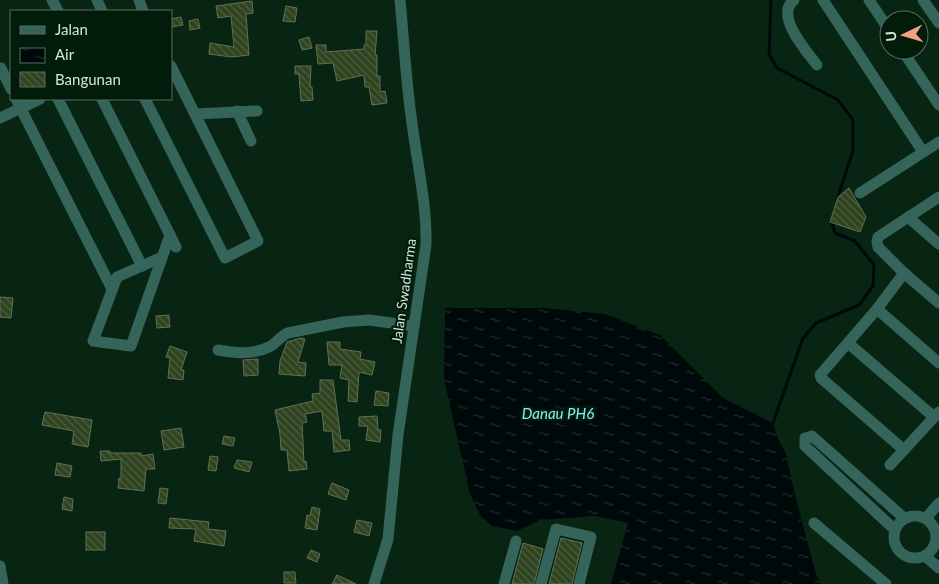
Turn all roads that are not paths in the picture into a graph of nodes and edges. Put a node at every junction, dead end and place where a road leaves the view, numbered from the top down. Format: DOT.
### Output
graph roads {
  1 [pos="400,0"];
  2 [pos="794,0"];
  3 [pos="823,0"];
  4 [pos="869,0"];
  5 [pos="923,0"];
  6 [pos="879,15"];
  7 [pos="939,23"];
  8 [pos="909,60"];
  9 [pos="817,65"];
  10 [pos="1,68"];
  11 [pos="172,68"];
  12 [pos="10,87"];
  13 [pos="36,100"];
  14 [pos="59,100"];
  15 [pos="102,100"];
  16 [pos="146,100"];
  17 [pos="18,104"];
  18 [pos="939,105"];
  19 [pos="257,110"];
  20 [pos="238,111"];
  21 [pos="195,114"];
  22 [pos="0,118"];
  23 [pos="251,141"];
  24 [pos="939,142"];
  25 [pos="923,152"];
  26 [pos="860,193"];
  27 [pos="939,197"];
  28 [pos="908,217"];
  29 [pos="170,235"];
  30 [pos="939,244"];
  31 [pos="176,247"];
  32 [pos="162,257"];
  33 [pos="142,266"];
  34 [pos="904,273"];
  35 [pos="112,289"];
  36 [pos="939,303"];
  37 [pos="877,309"];
  38 [pos="414,326"];
  39 [pos="848,343"];
  40 [pos="218,350"];
  41 [pos="939,363"];
  42 [pos="937,414"];
  43 [pos="904,450"];
  44 [pos="890,465"];
  45 [pos="939,503"];
  46 [pos="904,518"];
  47 [pos="932,519"];
  48 [pos="814,523"];
  49 [pos="895,530"];
  50 [pos="516,541"];
  51 [pos="925,556"];
  52 [pos="0,566"];
  53 [pos="939,568"];
  54 [pos="3,584"];
  55 [pos="374,584"];
  56 [pos="504,584"];
  57 [pos="541,584"];
  58 [pos="579,584"];
  59 [pos="886,584"];
  1 -- 38 [label="street, Jalan Swadharma"];
  2 -- 9 [label="street"];
  3 -- 25 [label="street"];
  4 -- 6 [label="street"];
  5 -- 7 [label="street"];
  8 -- 18 [label="street"];
  10 -- 12 [label="street"];
  11 -- 21 [label="street"];
  13 -- 17 [label="street"];
  14 -- 33 [label="street"];
  15 -- 29 [label="street"];
  16 -- 21 [label="street"];
  17 -- 22 [label="street"];
  17 -- 35 [label="street"];
  19 -- 20 [label="street"];
  20 -- 21 [label="street"];
  20 -- 23 [label="street"];
  24 -- 25 [label="street"];
  25 -- 26 [label="street"];
  27 -- 28 [label="street"];
  28 -- 30 [label="street"];
  28 -- 34 [label="street"];
  29 -- 31 [label="street"];
  29 -- 32 [label="street"];
  32 -- 33 [label="street"];
  32 -- 35 [label="street"];
  33 -- 35 [label="street"];
  34 -- 36 [label="street"];
  34 -- 37 [label="street"];
  37 -- 39 [label="street"];
  37 -- 41 [label="street"];
  38 -- 40 [label="street"];
  38 -- 55 [label="street, Jalan Swadharma"];
  39 -- 42 [label="street"];
  39 -- 43 [label="street"];
  42 -- 43 [label="street"];
  43 -- 44 [label="street"];
  45 -- 47 [label="street"];
  46 -- 47 [label="street"];
  46 -- 49 [label="street"];
  46 -- 49 [label="street"];
  47 -- 51 [label="street"];
  48 -- 59 [label="street"];
  49 -- 51 [label="street"];
  50 -- 56 [label="street"];
  51 -- 53 [label="street"];
  52 -- 54 [label="street"];
  57 -- 58 [label="street"];
}
